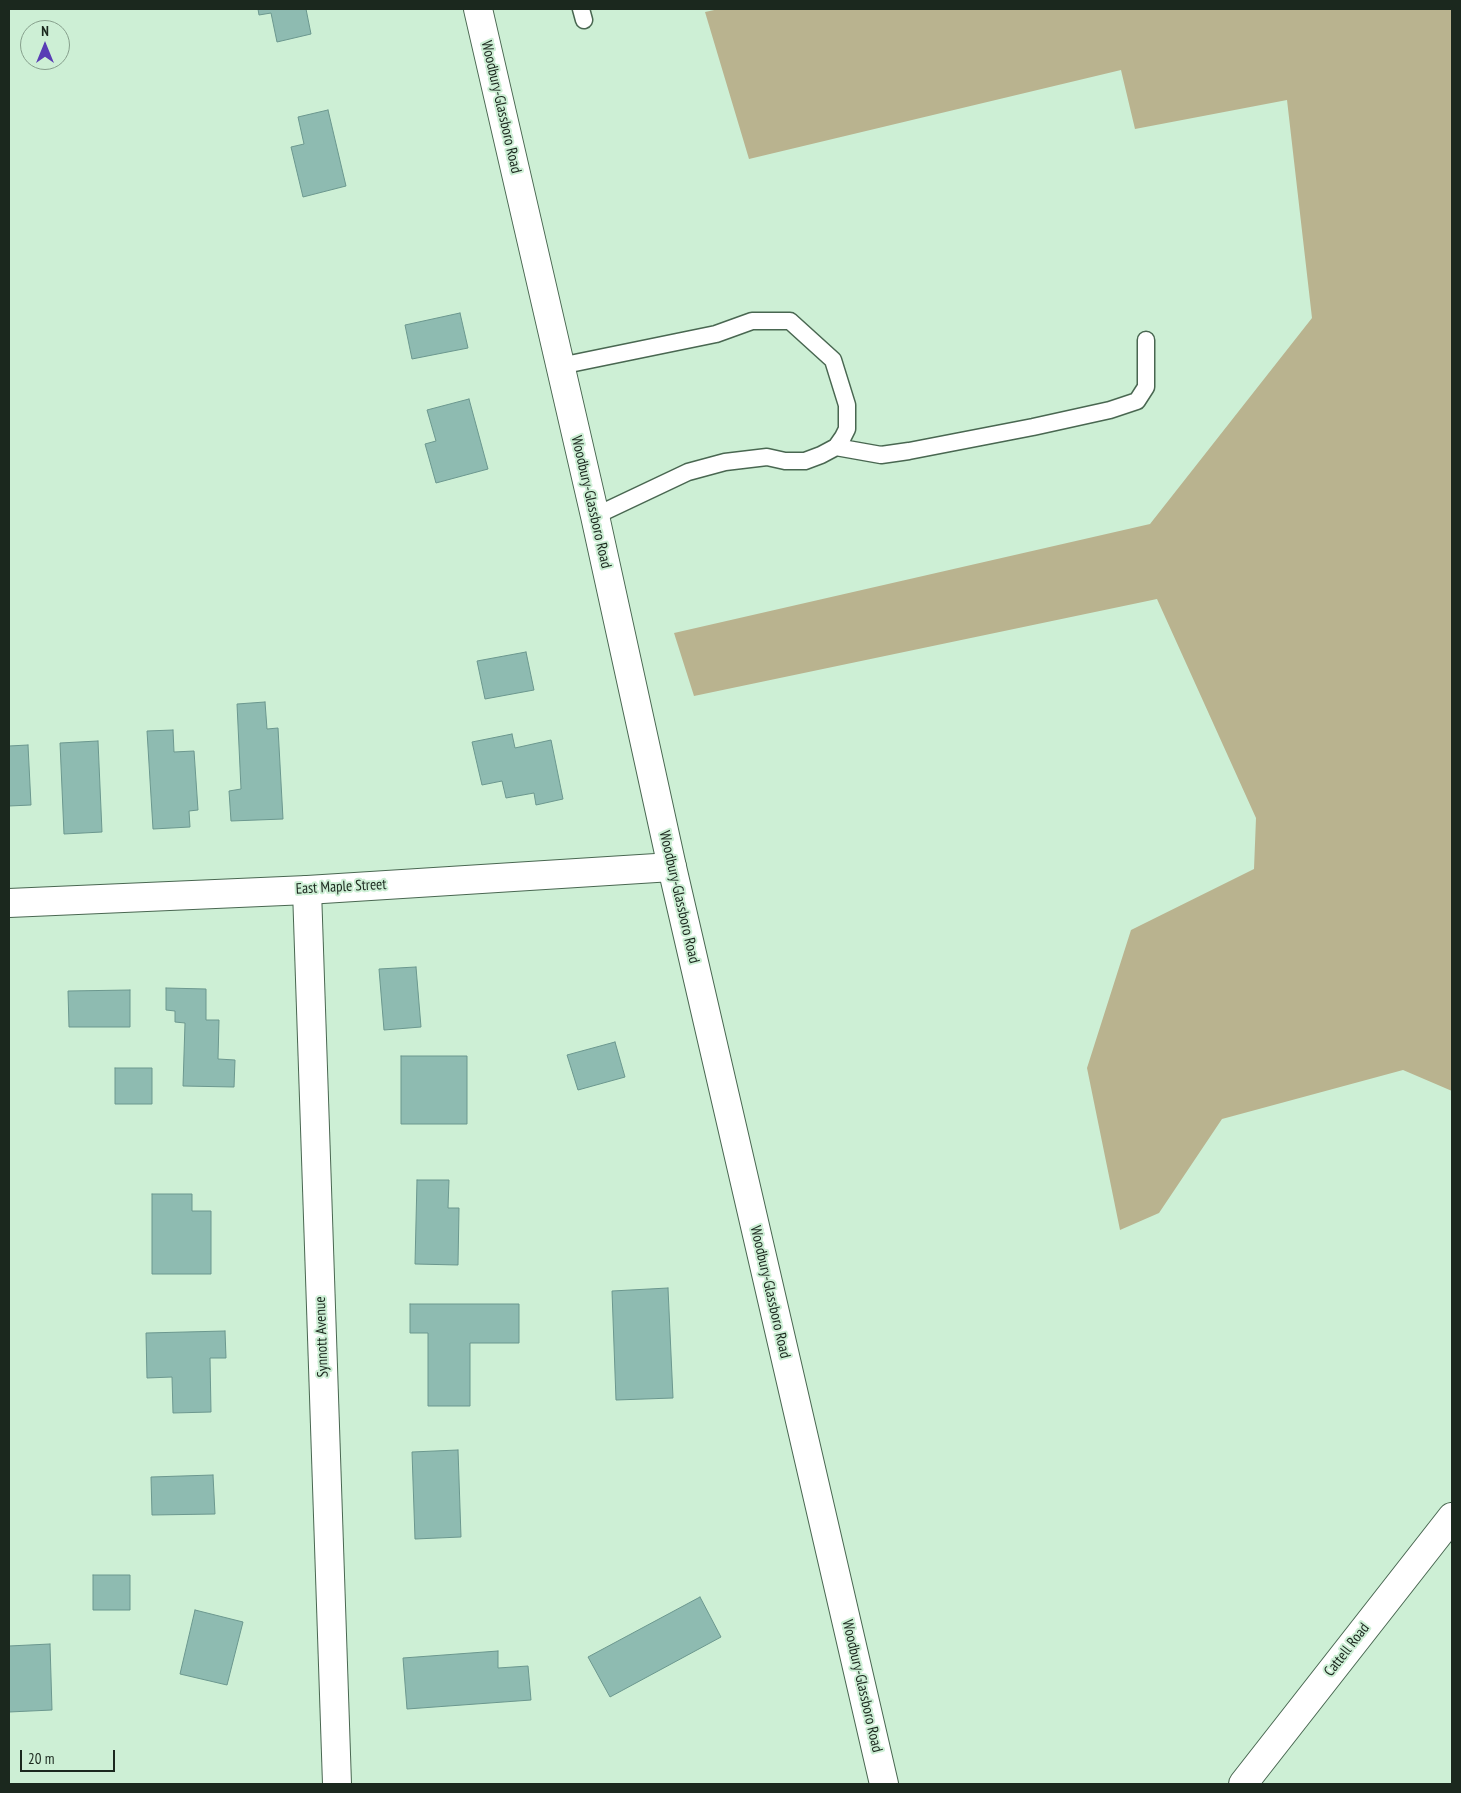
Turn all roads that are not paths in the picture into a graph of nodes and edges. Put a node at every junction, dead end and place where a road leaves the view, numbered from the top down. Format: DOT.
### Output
graph roads {
  1 [pos="478,9"];
  2 [pos="1146,340"];
  3 [pos="560,366"];
  4 [pos="836,447"];
  5 [pos="595,516"];
  6 [pos="672,866"];
  7 [pos="307,890"];
  8 [pos="9,903"];
  9 [pos="1452,1517"];
  10 [pos="337,1784"];
  11 [pos="884,1784"];
  12 [pos="1243,1784"];
  1 -- 3 [label="street, Woodbury-Glassboro Road"];
  2 -- 4 [label="lane"];
  3 -- 4 [label="lane"];
  3 -- 5 [label="street, Woodbury-Glassboro Road"];
  4 -- 5 [label="lane"];
  5 -- 6 [label="street, Woodbury-Glassboro Road"];
  6 -- 7 [label="street, East Maple Street"];
  6 -- 11 [label="street, Woodbury-Glassboro Road"];
  7 -- 8 [label="street, East Maple Street"];
  7 -- 10 [label="street, Synnott Avenue"];
  9 -- 12 [label="street, Cattell Road"];
}
